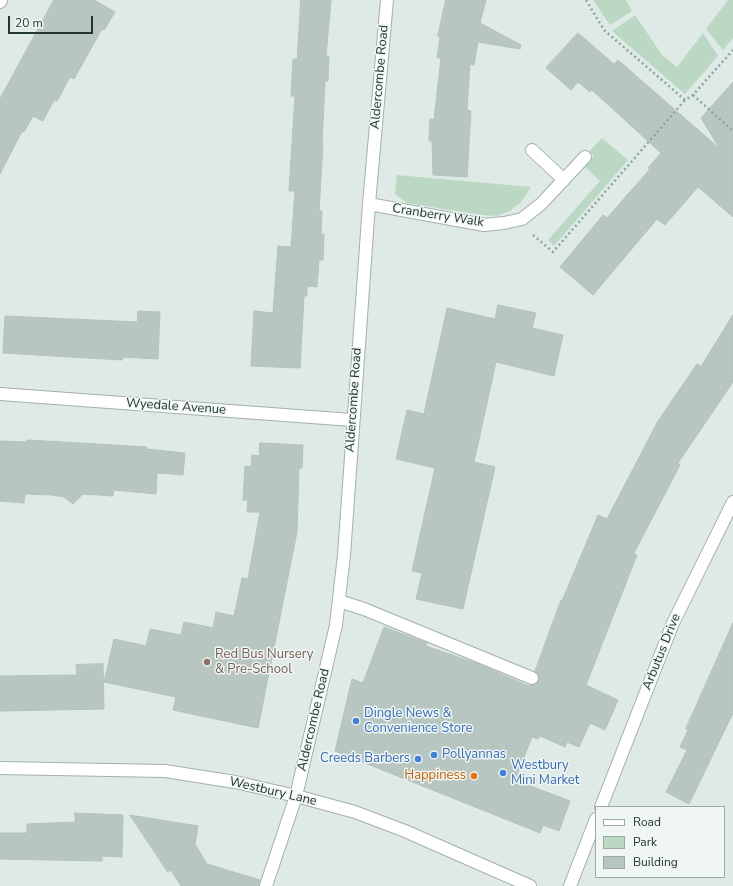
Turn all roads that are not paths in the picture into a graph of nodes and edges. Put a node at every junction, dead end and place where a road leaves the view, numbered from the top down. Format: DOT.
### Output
graph roads {
  1 [pos="387,0"];
  2 [pos="532,150"];
  3 [pos="585,157"];
  4 [pos="564,180"];
  5 [pos="369,204"];
  6 [pos="0,394"];
  7 [pos="352,420"];
  8 [pos="733,502"];
  9 [pos="339,601"];
  10 [pos="532,678"];
  11 [pos="0,768"];
  12 [pos="296,796"];
  13 [pos="601,806"];
  14 [pos="595,822"];
  15 [pos="266,886"];
  16 [pos="530,886"];
  17 [pos="570,886"];
  1 -- 5 [label="street, Aldercombe Road"];
  2 -- 4 [label="street"];
  3 -- 4 [label="street, Cranberry Walk"];
  4 -- 5 [label="street, Cranberry Walk"];
  5 -- 7 [label="street, Aldercombe Road"];
  6 -- 7 [label="street, Wyedale Avenue"];
  7 -- 9 [label="street, Aldercombe Road"];
  8 -- 13 [label="street, Arbutus Drive"];
  9 -- 10 [label="street"];
  9 -- 12 [label="street, Aldercombe Road"];
  11 -- 12 [label="street, Westbury Lane"];
  12 -- 15 [label="street, Aldercombe Road"];
  12 -- 16 [label="street, Westbury Lane"];
  14 -- 17 [label="street"];
}
